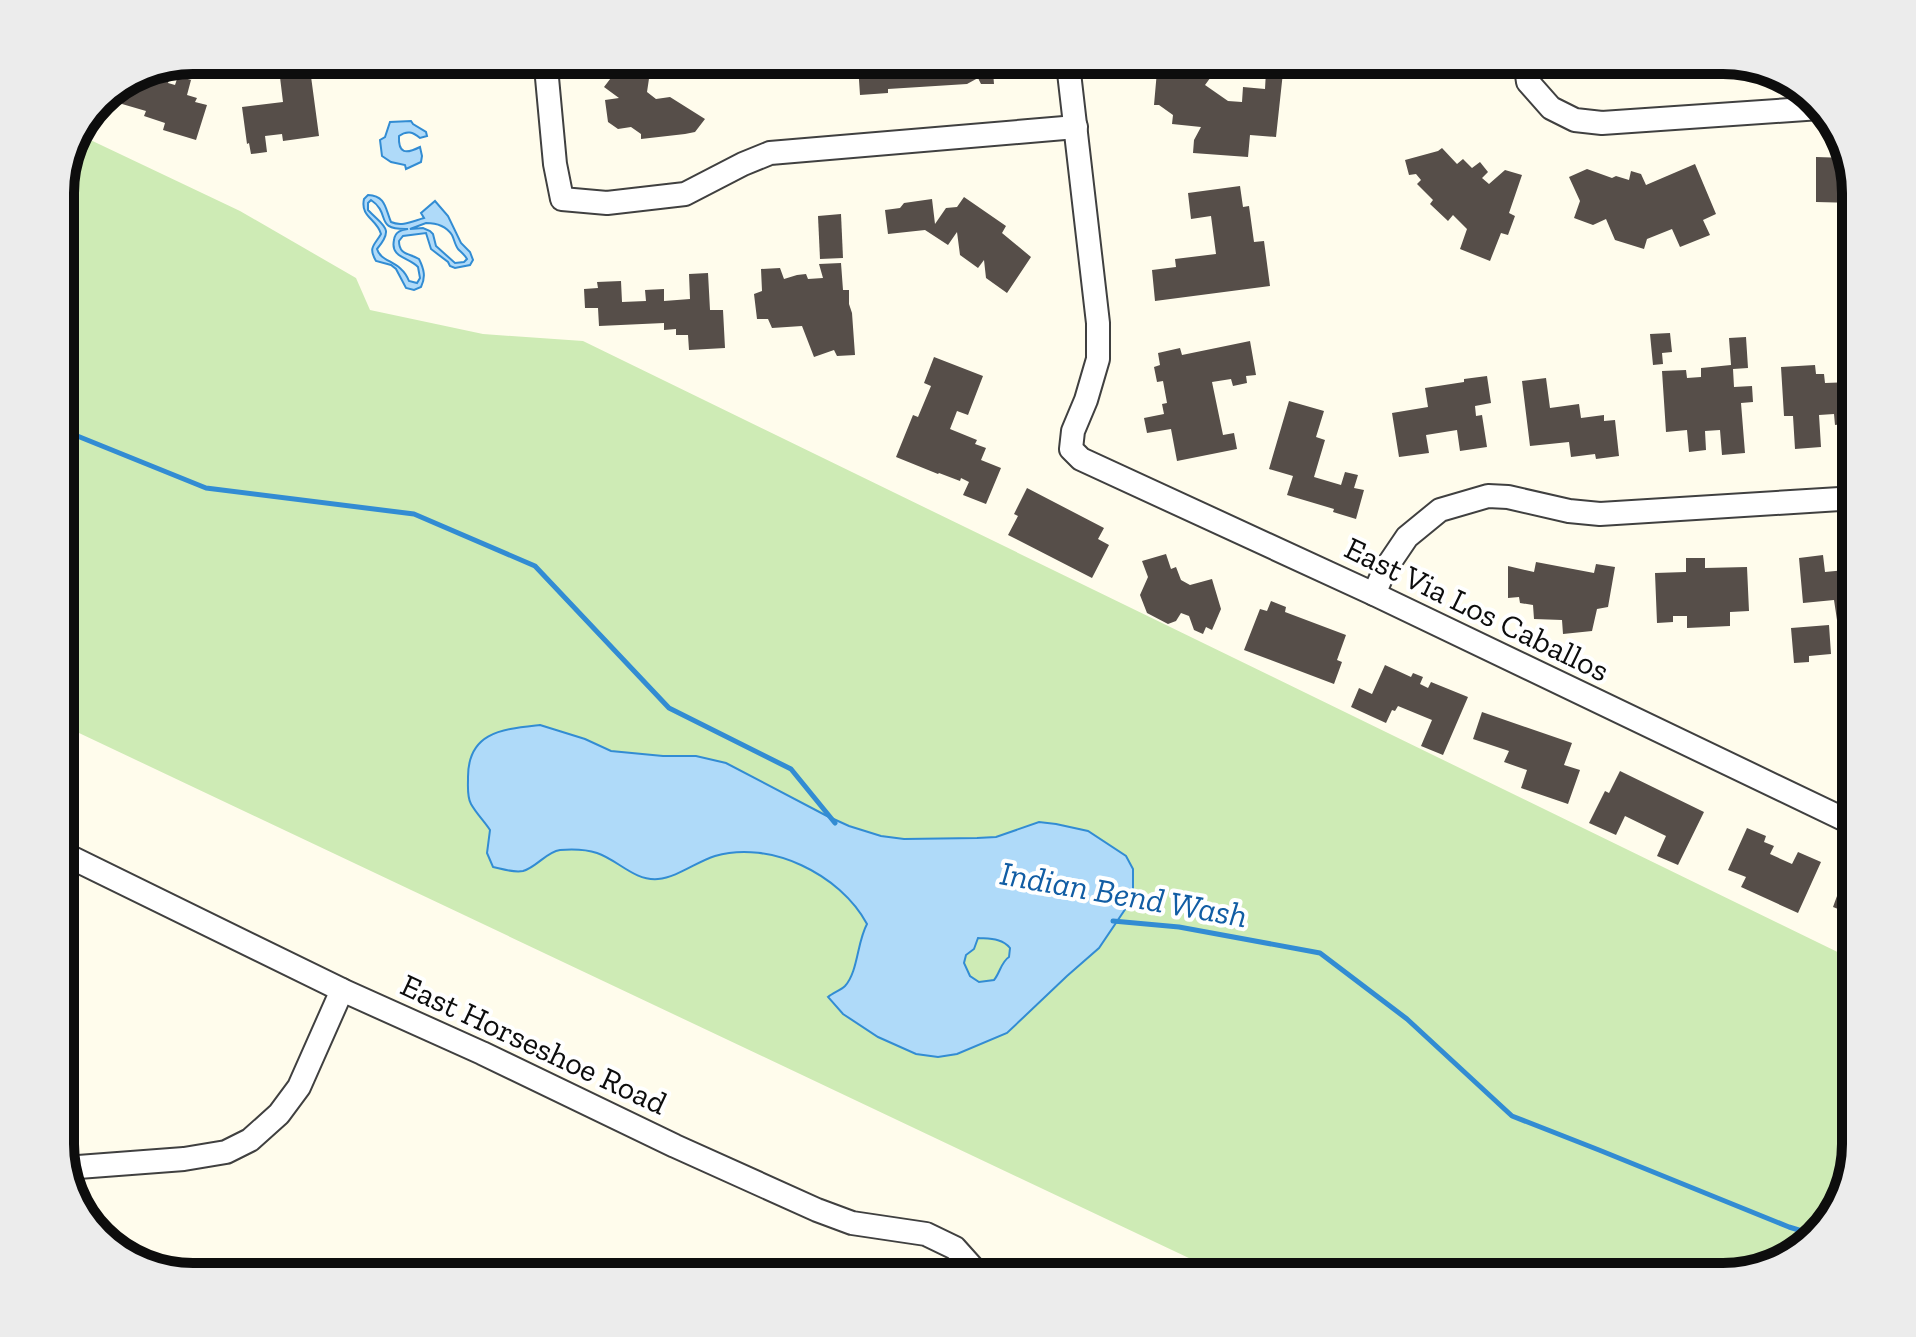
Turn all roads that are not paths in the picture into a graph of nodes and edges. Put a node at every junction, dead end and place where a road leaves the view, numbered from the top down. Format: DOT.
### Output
graph roads {
  1 [pos="547,74"];
  2 [pos="1069,74"];
  3 [pos="1527,74"];
  4 [pos="1806,109"];
  5 [pos="1076,127"];
  6 [pos="1842,499"];
  7 [pos="1374,594"];
  8 [pos="1842,818"];
  9 [pos="74,859"];
  10 [pos="342,990"];
  11 [pos="77,1167"];
  12 [pos="968,1263"];
  1 -- 5 [label="street"];
  2 -- 5 [label="street"];
  3 -- 4 [label="street"];
  5 -- 7 [label="street, East Via Los Caballos"];
  6 -- 7 [label="street"];
  7 -- 8 [label="street, East Via Los Caballos"];
  9 -- 10 [label="street, East Horseshoe Road"];
  10 -- 11 [label="street"];
  10 -- 12 [label="street, East Horseshoe Road"];
}
